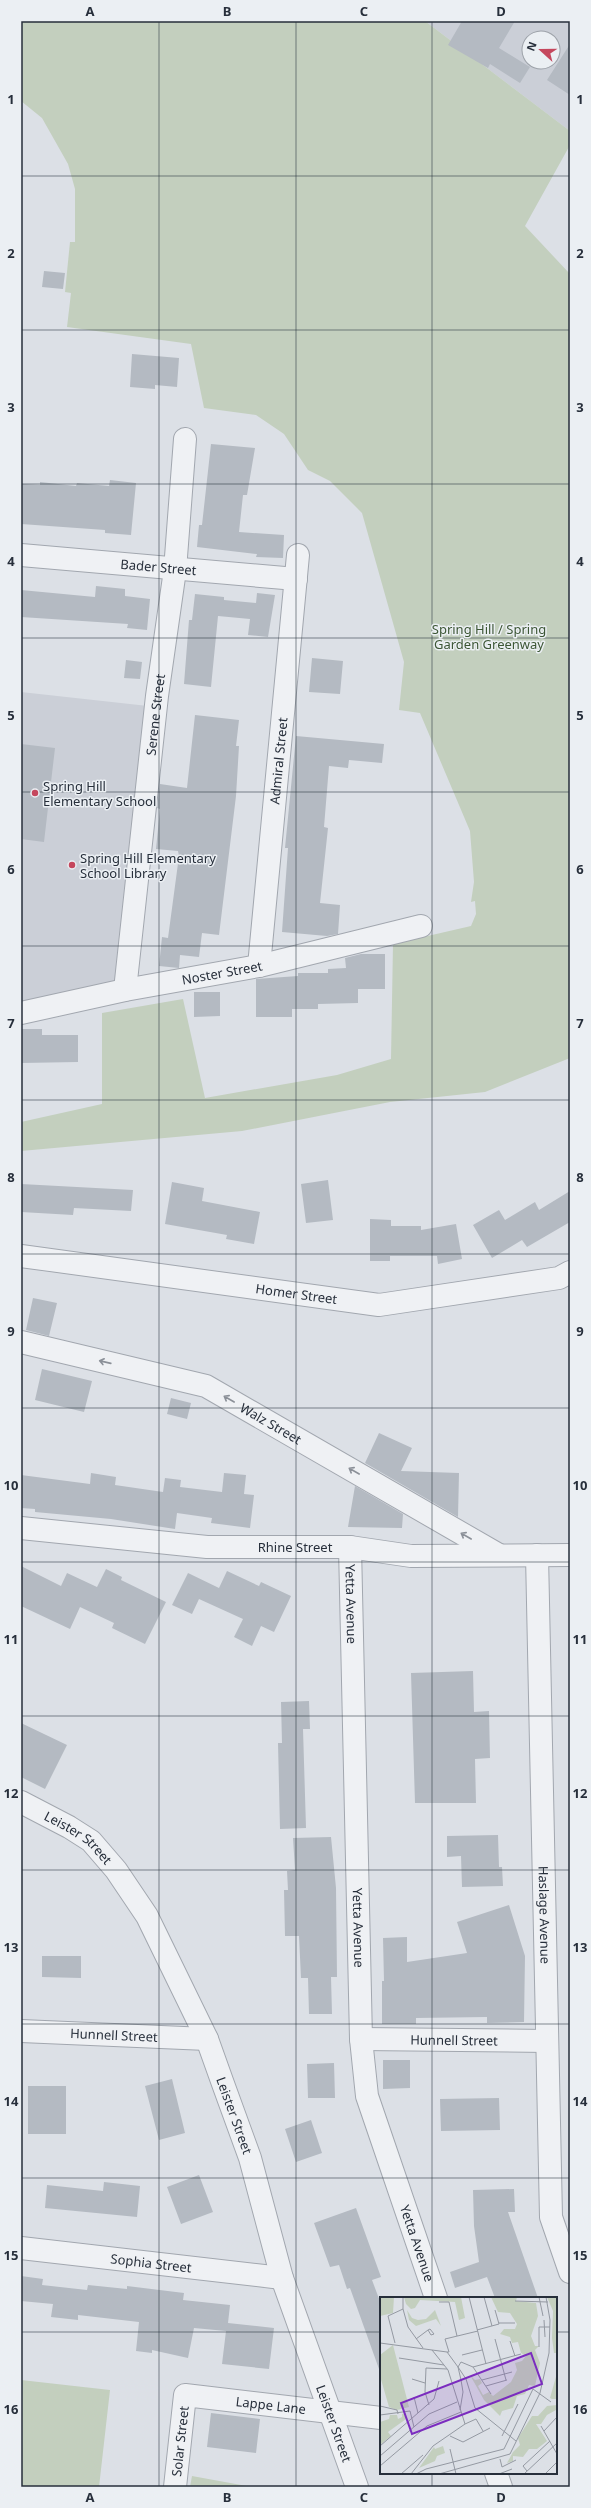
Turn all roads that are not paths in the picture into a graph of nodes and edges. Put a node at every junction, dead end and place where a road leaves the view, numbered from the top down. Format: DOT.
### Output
graph roads {
  1 [pos="185,439"];
  2 [pos="21,555"];
  3 [pos="298,555"];
  4 [pos="175,570"];
  5 [pos="296,579"];
  6 [pos="421,926"];
  7 [pos="259,966"];
  8 [pos="125,990"];
  9 [pos="21,1013"];
  10 [pos="21,1256"];
  11 [pos="570,1272"];
  12 [pos="21,1342"];
  13 [pos="21,1528"];
  14 [pos="350,1547"];
  15 [pos="570,1554"];
  16 [pos="500,1555"];
  17 [pos="537,1555"];
  18 [pos="21,1802"];
  19 [pos="21,2031"];
  20 [pos="206,2039"];
  21 [pos="361,2039"];
  22 [pos="547,2041"];
  23 [pos="21,2248"];
  24 [pos="570,2272"];
  25 [pos="282,2278"];
  26 [pos="436,2297"];
  27 [pos="185,2395"];
  28 [pos="331,2412"];
  29 [pos="380,2418"];
  30 [pos="496,2474"];
  31 [pos="175,2487"];
  32 [pos="357,2487"];
  33 [pos="500,2487"];
  1 -- 4 [label="street, Serene Street"];
  2 -- 4 [label="street, Bader Street"];
  3 -- 5 [label="street, Admiral Street"];
  4 -- 5 [label="street, Bader Street"];
  4 -- 8 [label="street, Serene Street"];
  5 -- 7 [label="street, Admiral Street"];
  6 -- 7 [label="street, Noster Street"];
  7 -- 8 [label="street, Noster Street"];
  8 -- 9 [label="street, Noster Street"];
  10 -- 11 [label="street, Homer Street"];
  16 -- 12 [label="street, Walz Street, one-way"];
  13 -- 14 [label="street, Rhine Street"];
  14 -- 16 [label="street, Rhine Street"];
  14 -- 21 [label="street, Yetta Avenue"];
  15 -- 17 [label="street, Rhine Street"];
  16 -- 17 [label="street, Rhine Street"];
  17 -- 22 [label="street, Haslage Avenue"];
  18 -- 20 [label="street, Leister Street"];
  19 -- 20 [label="street, Hunnell Street"];
  20 -- 25 [label="street, Leister Street"];
  21 -- 22 [label="street, Hunnell Street"];
  21 -- 26 [label="street, Yetta Avenue"];
  22 -- 24 [label="street, Haslage Avenue"];
  23 -- 25 [label="street, Sophia Street"];
  25 -- 28 [label="street, Leister Street"];
  27 -- 28 [label="street, Lappe Lane"];
  27 -- 31 [label="street, Solar Street"];
  28 -- 29 [label="street, Lappe Lane"];
  28 -- 32 [label="street, Leister Street"];
  30 -- 33 [label="street"];
}
